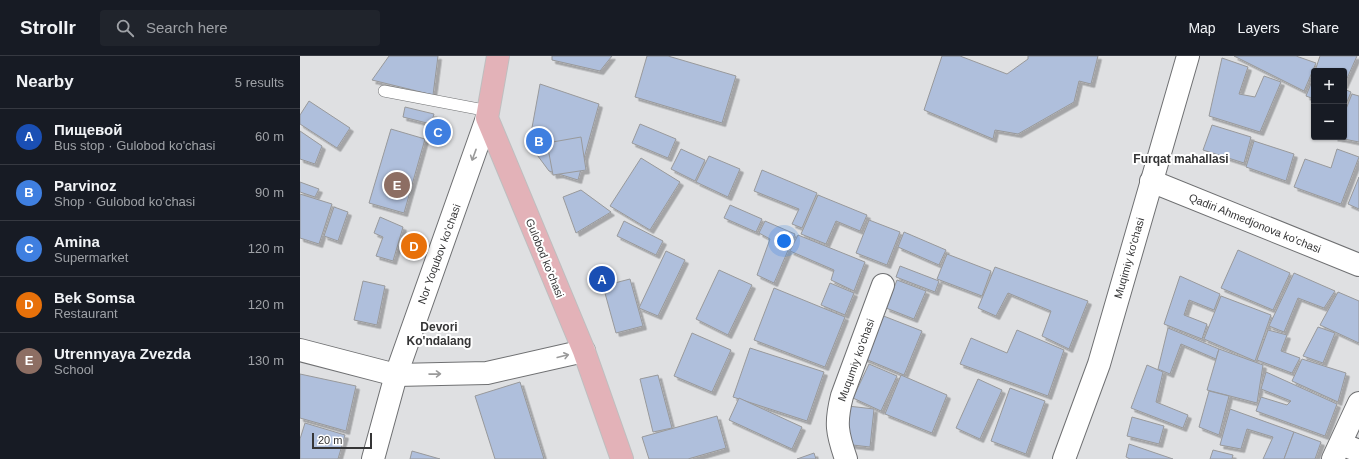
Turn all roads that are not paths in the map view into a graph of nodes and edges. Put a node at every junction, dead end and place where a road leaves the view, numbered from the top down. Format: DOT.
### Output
graph roads {
  1 [pos="498,56"];
  2 [pos="1188,56"];
  3 [pos="384,91"];
  4 [pos="488,115"];
  5 [pos="1151,181"];
  6 [pos="1359,265"];
  7 [pos="883,286"];
  8 [pos="300,350"];
  9 [pos="584,351"];
  10 [pos="396,375"];
  11 [pos="1359,403"];
  12 [pos="1344,451"];
  13 [pos="373,459"];
  14 [pos="622,459"];
  15 [pos="846,459"];
  16 [pos="1064,459"];
  1 -- 4 [label="main road"];
  2 -- 5 [label="main road, Muqimiy ko'chasi"];
  3 -- 4 [label="lane"];
  4 -- 9 [label="main road, Gulobod ko'chasi"];
  4 -- 10 [label="main road, Nor Yoqubov ko'chasi, one-way"];
  5 -- 6 [label="main road, Qadiri Ahmedjonova ko'chasi"];
  5 -- 16 [label="main road, Muqimiy ko'chasi"];
  7 -- 15 [label="main road, Muqumiy ko'chasi"];
  8 -- 10 [label="main road"];
  10 -- 9 [label="main road, one-way"];
  9 -- 14 [label="main road, Gulobod ko'chasi"];
  10 -- 13 [label="main road, Nor Yoqubov ko'chasi"];
  11 -- 12 [label="main road"];
}
